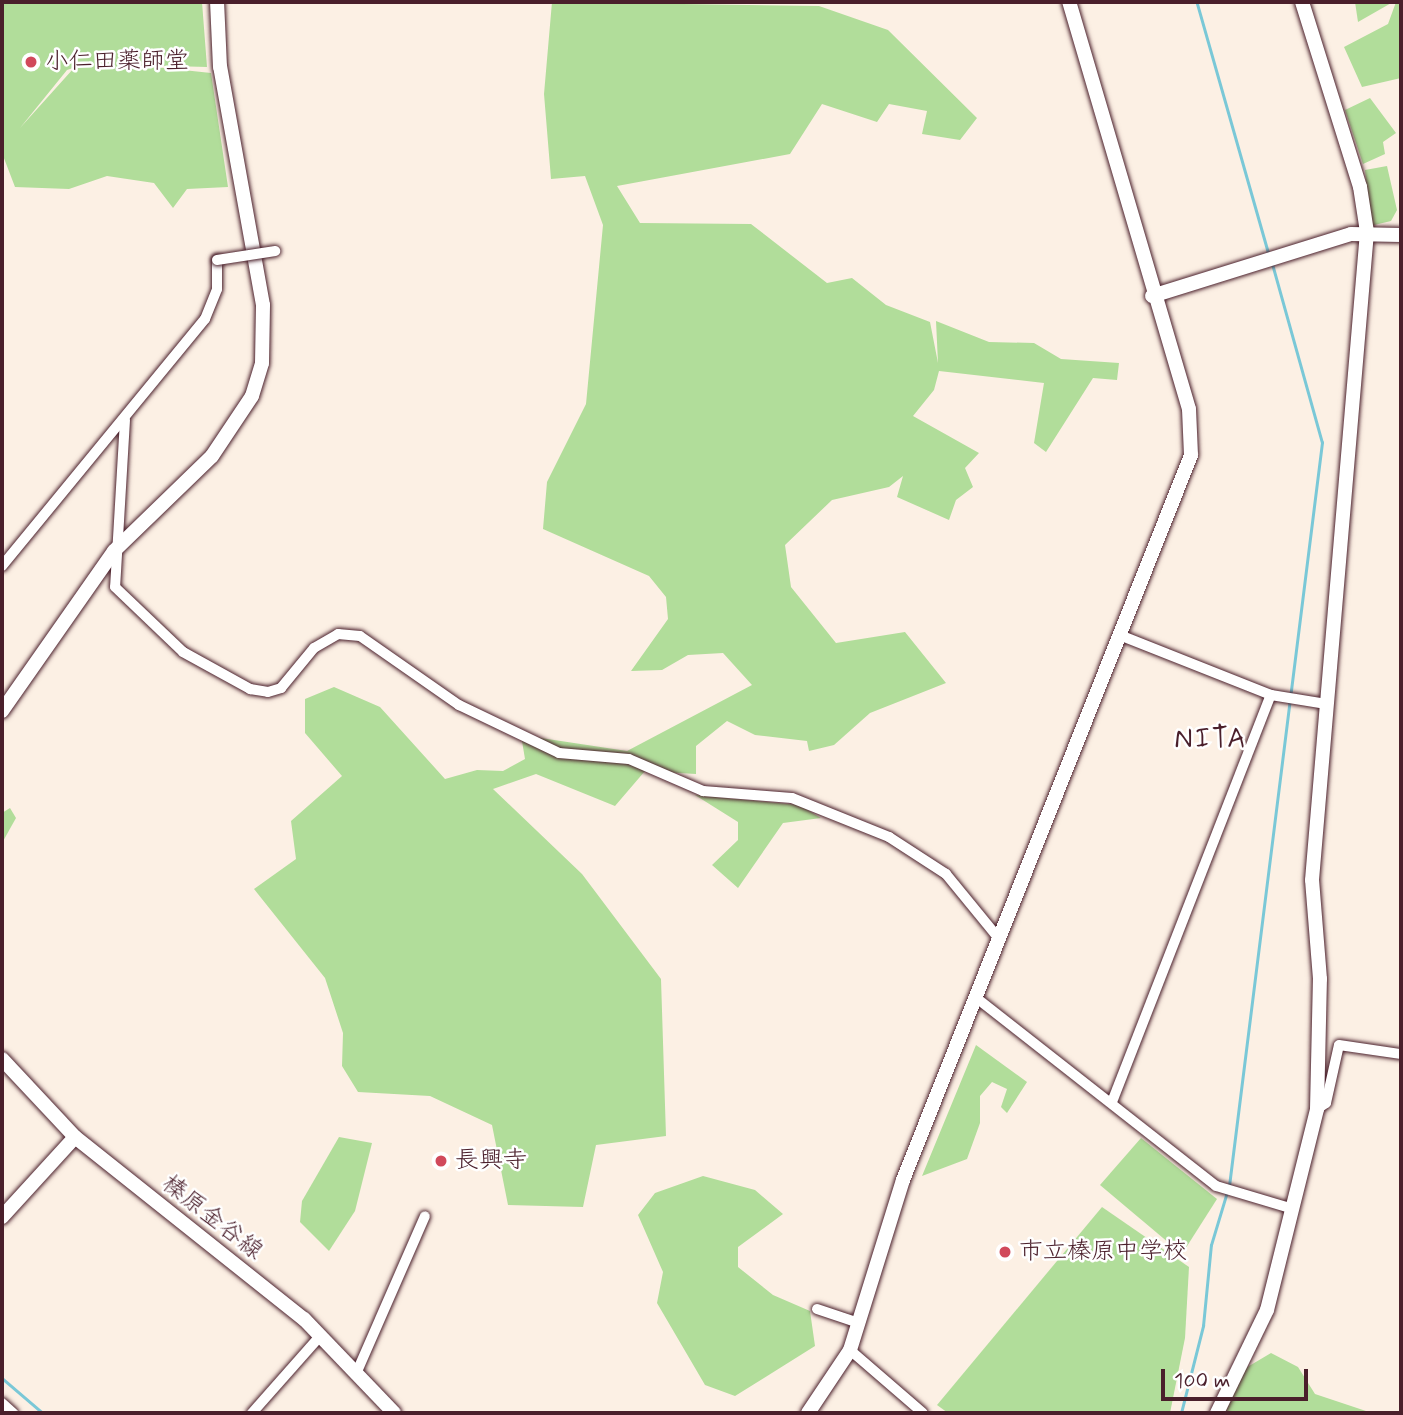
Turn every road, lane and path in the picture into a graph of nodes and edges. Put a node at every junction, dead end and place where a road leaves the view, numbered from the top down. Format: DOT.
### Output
graph roads {
  1 [pos="217,2"];
  2 [pos="1069,2"];
  3 [pos="1302,2"];
  4 [pos="1367,232"];
  5 [pos="1401,235"];
  6 [pos="275,251"];
  7 [pos="1152,296"];
  8 [pos="125,420"];
  9 [pos="114,551"];
  10 [pos="2,566"];
  11 [pos="1122,636"];
  12 [pos="1271,695"];
  13 [pos="1326,704"];
  14 [pos="2,711"];
  15 [pos="1002,943"];
  16 [pos="979,1000"];
  17 [pos="1401,1054"];
  18 [pos="2,1059"];
  19 [pos="1112,1102"];
  20 [pos="1317,1109"];
  21 [pos="75,1137"];
  22 [pos="1293,1209"];
  23 [pos="425,1216"];
  24 [pos="2,1217"];
  25 [pos="817,1309"];
  26 [pos="859,1323"];
  27 [pos="321,1335"];
  28 [pos="850,1350"];
  29 [pos="356,1374"];
  30 [pos="2,1403"];
  31 [pos="13,1413"];
  32 [pos="252,1413"];
  33 [pos="394,1413"];
  34 [pos="808,1413"];
  35 [pos="923,1413"];
  36 [pos="1217,1413"];
  1 -- 9 [label="street"];
  2 -- 7 [label="street"];
  3 -- 4 [label="street"];
  4 -- 5 [label="street"];
  4 -- 7 [label="street"];
  4 -- 13 [label="street"];
  6 -- 8 [label="street, bridge"];
  7 -- 11 [label="street"];
  8 -- 9 [label="street"];
  8 -- 10 [label="street"];
  9 -- 14 [label="street"];
  9 -- 15 [label="street"];
  11 -- 12 [label="street"];
  11 -- 15 [label="street"];
  12 -- 13 [label="street"];
  12 -- 19 [label="street"];
  13 -- 20 [label="street"];
  15 -- 16 [label="street"];
  16 -- 19 [label="street"];
  16 -- 26 [label="street"];
  17 -- 20 [label="street"];
  18 -- 21 [label="street, 榛原金谷線"];
  19 -- 22 [label="street"];
  20 -- 22 [label="street"];
  21 -- 24 [label="street"];
  21 -- 27 [label="street, 榛原金谷線"];
  22 -- 36 [label="street"];
  23 -- 29 [label="street"];
  25 -- 26 [label="street"];
  26 -- 28 [label="street"];
  27 -- 29 [label="street, 榛原金谷線"];
  27 -- 32 [label="street"];
  28 -- 34 [label="street"];
  28 -- 35 [label="street"];
  29 -- 33 [label="street, 榛原金谷線"];
  30 -- 31 [label="street"];
}
